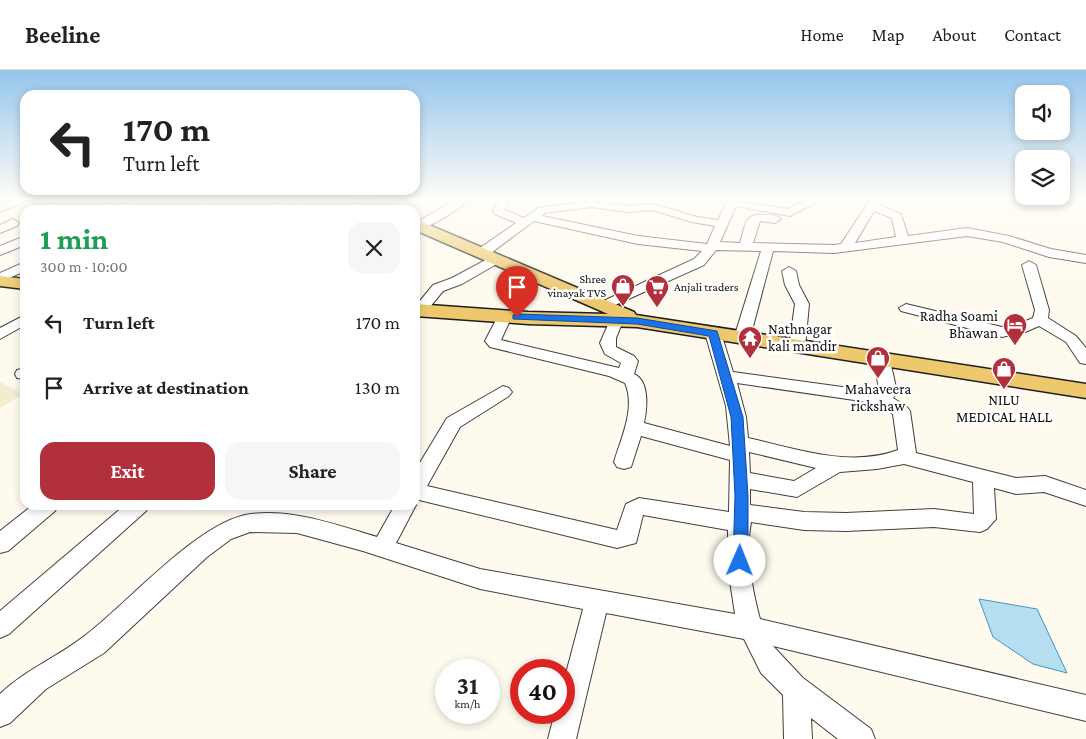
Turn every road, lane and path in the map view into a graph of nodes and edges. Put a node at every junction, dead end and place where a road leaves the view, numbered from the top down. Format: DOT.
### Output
graph roads {
  1 [pos="431,231"];
  2 [pos="516,231"];
  3 [pos="590,231"];
  4 [pos="719,231"];
  5 [pos="750,231"];
  6 [pos="856,231"];
  7 [pos="901,231"];
  8 [pos="903,240"];
  9 [pos="20,242"];
  10 [pos="712,247"];
  11 [pos="745,247"];
  12 [pos="846,247"];
  13 [pos="768,248"];
  14 [pos="0,251"];
  15 [pos="488,256"];
  16 [pos="1086,259"];
  17 [pos="1029,265"];
  18 [pos="20,269"];
  19 [pos="789,270"];
  20 [pos="1,281"];
  21 [pos="20,283"];
  22 [pos="420,307"];
  23 [pos="906,308"];
  24 [pos="420,310"];
  25 [pos="610,313"];
  26 [pos="505,316"];
  27 [pos="1040,320"];
  28 [pos="20,322"];
  29 [pos="0,334"];
  30 [pos="713,334"];
  31 [pos="742,338"];
  32 [pos="797,347"];
  33 [pos="882,360"];
  34 [pos="1086,360"];
  35 [pos="625,376"];
  36 [pos="725,376"];
  37 [pos="1086,391"];
  38 [pos="503,392"];
  39 [pos="879,398"];
  40 [pos="633,427"];
  41 [pos="739,449"];
  42 [pos="904,457"];
  43 [pos="624,462"];
  44 [pos="836,465"];
  45 [pos="984,478"];
  46 [pos="740,479"];
  47 [pos="420,481"];
  48 [pos="420,491"];
  49 [pos="1086,498"];
  50 [pos="42,510"];
  51 [pos="133,510"];
  52 [pos="403,510"];
  53 [pos="741,518"];
  54 [pos="0,544"];
  55 [pos="382,548"];
  56 [pos="596,601"];
  57 [pos="0,626"];
  58 [pos="751,629"];
  59 [pos="796,688"];
  60 [pos="1086,708"];
  61 [pos="2,709"];
  62 [pos="562,739"];
  63 [pos="798,739"];
  64 [pos="861,739"];
  1 -- 15 [label="main road"];
  2 -- 15 [label="street"];
  3 -- 10 [label="street"];
  4 -- 10 [label="street"];
  5 -- 11 [label="street"];
  6 -- 12 [label="street"];
  7 -- 8 [label="street"];
  8 -- 12 [label="street"];
  8 -- 16 [label="street"];
  9 -- 14 [label="street"];
  10 -- 11 [label="street"];
  10 -- 25 [label="street"];
  11 -- 13 [label="street"];
  12 -- 13 [label="street"];
  13 -- 31 [label="street"];
  15 -- 22 [label="street"];
  15 -- 25 [label="main road"];
  17 -- 27 [label="street"];
  18 -- 20 [label="street"];
  19 -- 32 [label="street"];
  20 -- 21 [label="main road"];
  23 -- 27 [label="street"];
  24 -- 26 [label="main road"];
  25 -- 26 [label="main road"];
  25 -- 30 [label="main road"];
  25 -- 35 [label="street"];
  26 -- 35 [label="street"];
  27 -- 34 [label="street"];
  28 -- 29 [label="street"];
  30 -- 31 [label="main road"];
  30 -- 36 [label="street"];
  31 -- 32 [label="main road"];
  32 -- 33 [label="main road"];
  33 -- 37 [label="main road"];
  33 -- 39 [label="street"];
  35 -- 40 [label="street"];
  36 -- 39 [label="street"];
  36 -- 41 [label="street"];
  38 -- 47 [label="street"];
  39 -- 42 [label="street"];
  40 -- 41 [label="street"];
  40 -- 43 [label="street"];
  41 -- 44 [label="street"];
  41 -- 46 [label="street"];
  42 -- 44 [label="street"];
  42 -- 45 [label="street"];
  44 -- 46 [label="street"];
  45 -- 49 [label="street"];
  45 -- 53 [label="street"];
  46 -- 53 [label="street"];
  48 -- 53 [label="street"];
  50 -- 54 [label="street"];
  51 -- 57 [label="street"];
  52 -- 55 [label="street"];
  53 -- 58 [label="street"];
  55 -- 56 [label="street"];
  55 -- 61 [label="street"];
  56 -- 58 [label="street"];
  56 -- 62 [label="street"];
  58 -- 59 [label="street"];
  58 -- 60 [label="street"];
  59 -- 63 [label="street"];
  59 -- 64 [label="street"];
}
